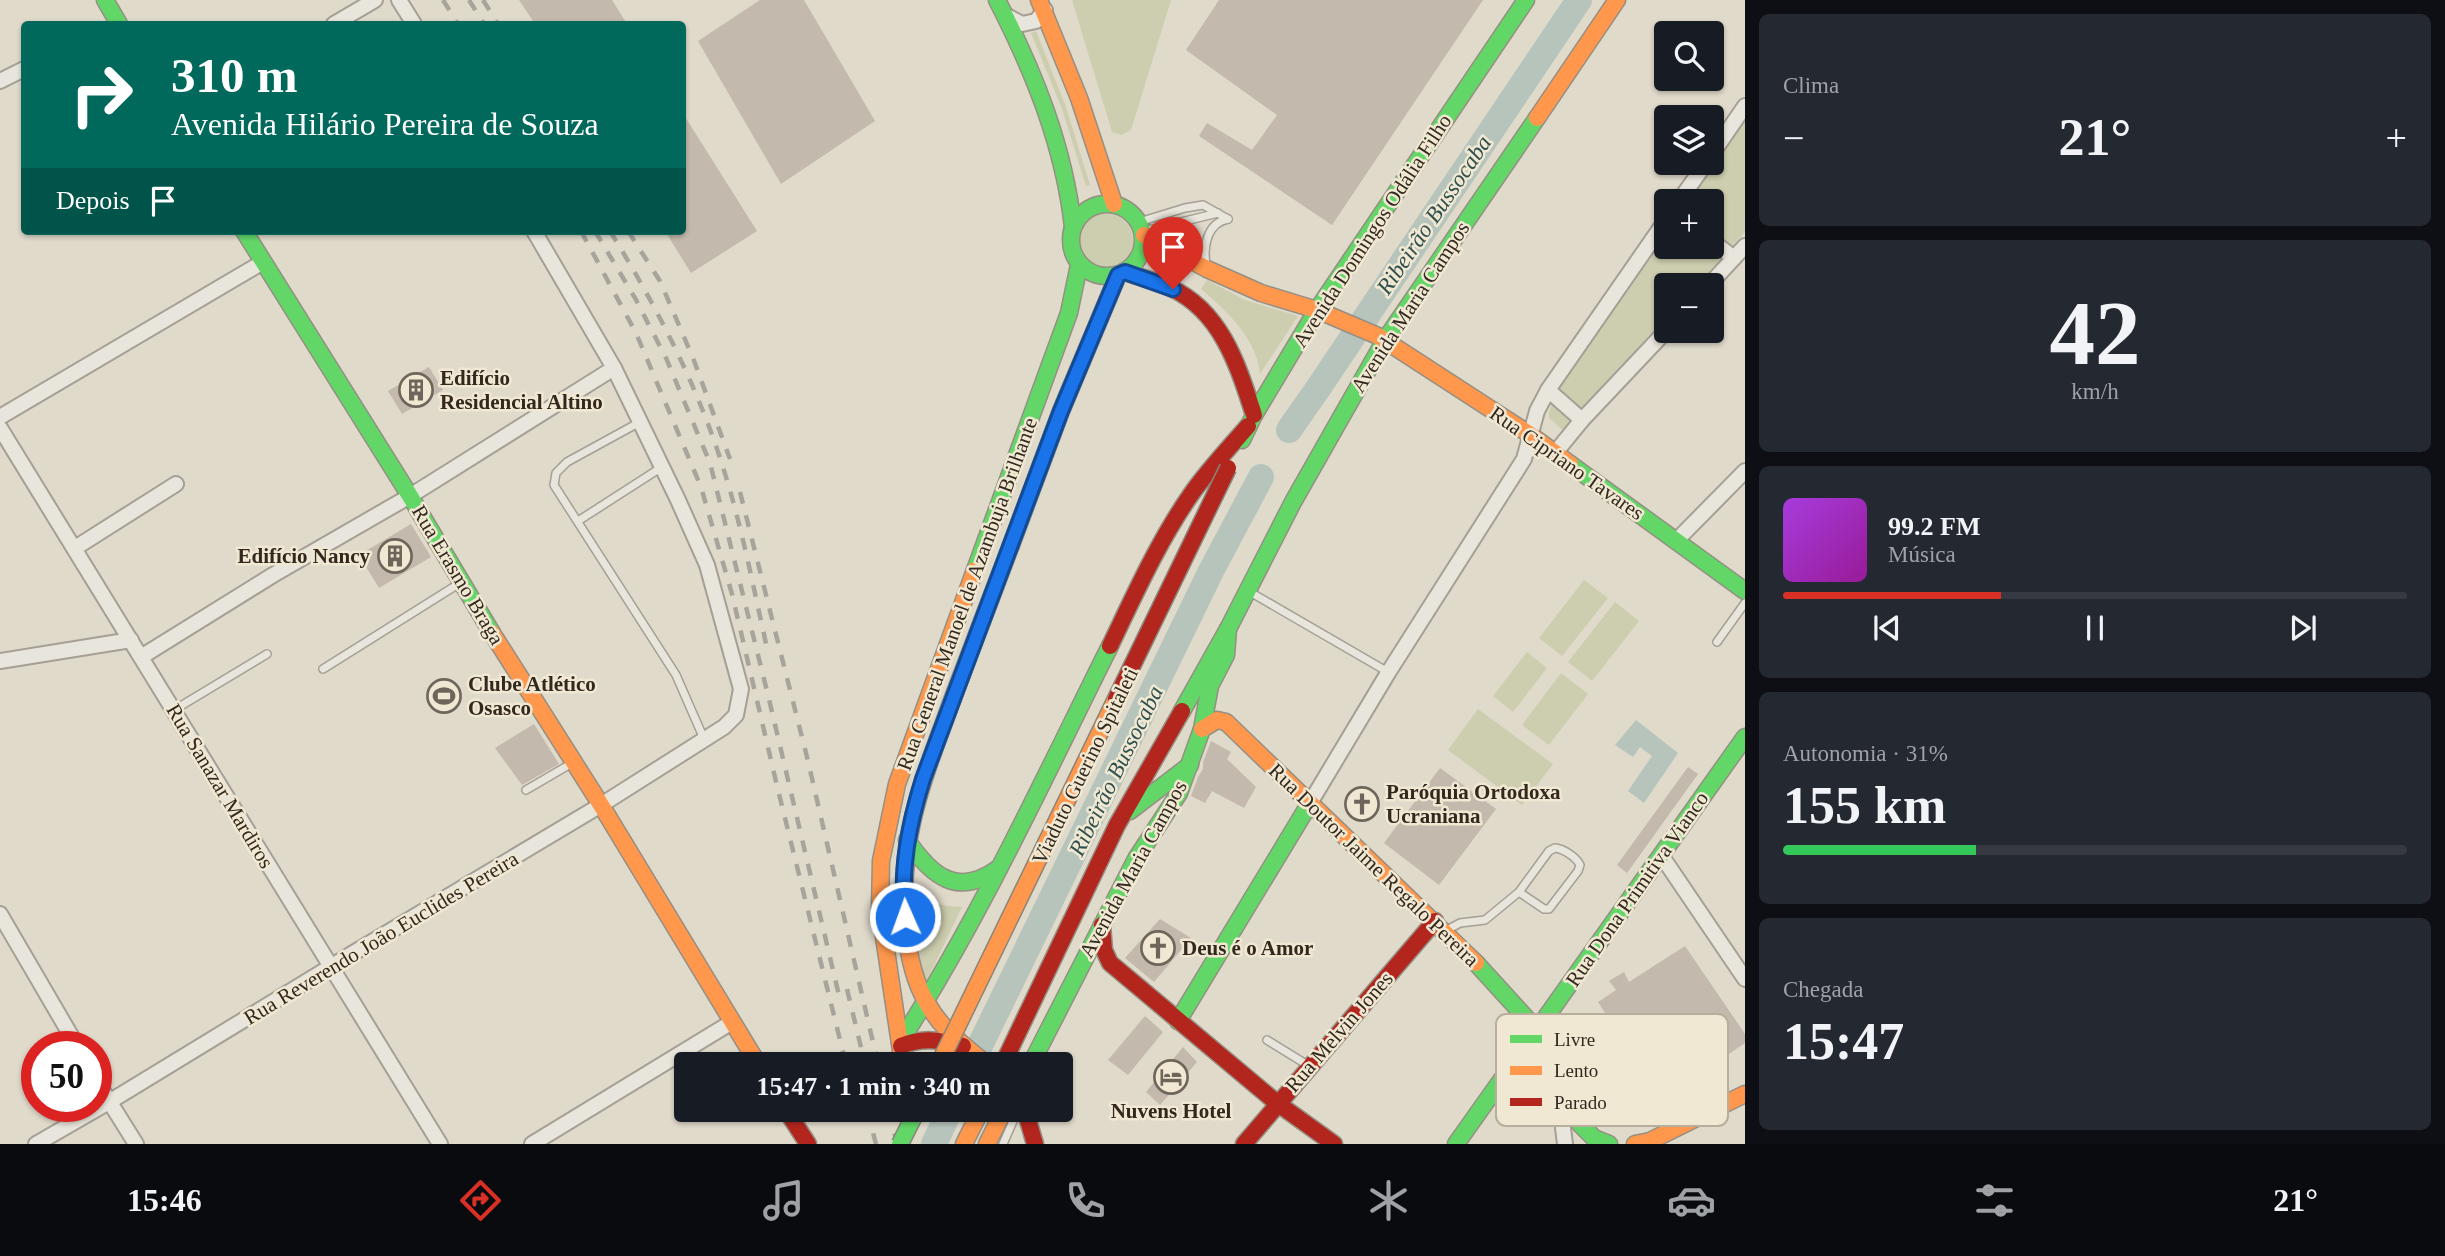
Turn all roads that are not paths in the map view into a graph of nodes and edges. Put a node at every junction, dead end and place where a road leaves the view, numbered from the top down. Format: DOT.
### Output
graph roads {
  1 [pos="105,0"];
  2 [pos="375,0"];
  3 [pos="399,0"];
  4 [pos="997,0"];
  5 [pos="1526,0"];
  6 [pos="1617,0"];
  7 [pos="1042,5"];
  8 [pos="1005,15"];
  9 [pos="114,21"];
  10 [pos="339,21"];
  11 [pos="412,21"];
  12 [pos="21,71"];
  13 [pos="0,82"];
  14 [pos="1745,106"];
  15 [pos="1740,125"];
  16 [pos="1724,142"];
  17 [pos="1114,204"];
  18 [pos="1218,213"];
  19 [pos="1073,227"];
  20 [pos="1142,229"];
  21 [pos="246,235"];
  22 [pos="536,235"];
  23 [pos="1654,237"];
  24 [pos="1745,246"];
  25 [pos="1724,250"];
  26 [pos="1734,258"];
  27 [pos="263,262"];
  28 [pos="1079,265"];
  29 [pos="1207,269"];
  30 [pos="1121,273"];
  31 [pos="1720,273"];
  32 [pos="1321,312"];
  33 [pos="1381,338"];
  34 [pos="1655,343"];
  35 [pos="614,368"];
  36 [pos="1548,390"];
  37 [pos="0,417"];
  38 [pos="1582,419"];
  39 [pos="1251,420"];
  40 [pos="640,422"];
  41 [pos="0,428"];
  42 [pos="1529,434"];
  43 [pos="1555,453"];
  44 [pos="662,467"];
  45 [pos="1228,468"];
  46 [pos="1745,471"];
  47 [pos="176,484"];
  48 [pos="410,496"];
  49 [pos="578,521"];
  50 [pos="1676,541"];
  51 [pos="75,548"];
  52 [pos="461,583"];
  53 [pos="1247,591"];
  54 [pos="1745,591"];
  55 [pos="1745,603"];
  56 [pos="1228,629"];
  57 [pos="131,640"];
  58 [pos="1717,642"];
  59 [pos="267,654"];
  60 [pos="141,657"];
  61 [pos="0,661"];
  62 [pos="323,669"];
  63 [pos="1388,673"];
  64 [pos="174,710"];
  65 [pos="1202,729"];
  66 [pos="1745,737"];
  67 [pos="704,740"];
  68 [pos="574,762"];
  69 [pos="1190,765"];
  70 [pos="526,790"];
  71 [pos="1310,803"];
  72 [pos="601,806"];
  73 [pos="1121,820"];
  74 [pos="907,840"];
  75 [pos="1661,855"];
  76 [pos="999,868"];
  77 [pos="1519,892"];
  78 [pos="1,919"];
  79 [pos="1102,922"];
  80 [pos="1440,926"];
  81 [pos="1110,963"];
  82 [pos="330,967"];
  83 [pos="1075,974"];
  84 [pos="1745,979"];
  85 [pos="927,1003"];
  86 [pos="1523,1014"];
  87 [pos="1549,1014"];
  88 [pos="1178,1021"];
  89 [pos="732,1022"];
  90 [pos="68,1031"];
  91 [pos="1267,1040"];
  92 [pos="901,1044"];
  93 [pos="968,1048"];
  94 [pos="751,1052"];
  95 [pos="902,1052"];
  96 [pos="945,1052"];
  97 [pos="973,1052"];
  98 [pos="1009,1052"];
  99 [pos="1037,1052"];
  100 [pos="1310,1066"];
  101 [pos="1496,1088"];
  102 [pos="1745,1094"];
  103 [pos="112,1100"];
  104 [pos="1728,1102"];
  105 [pos="1277,1103"];
  106 [pos="112,1107"];
  107 [pos="74,1122"];
  108 [pos="793,1122"];
  109 [pos="911,1122"];
  110 [pos="911,1122"];
  111 [pos="975,1122"];
  112 [pos="998,1122"];
  113 [pos="1013,1122"];
  114 [pos="1029,1122"];
  115 [pos="1563,1126"];
  116 [pos="1583,1126"];
  117 [pos="1678,1126"];
  118 [pos="806,1143"];
  119 [pos="1643,1143"];
  120 [pos="36,1144"];
  121 [pos="135,1144"];
  122 [pos="440,1144"];
  123 [pos="532,1144"];
  124 [pos="900,1144"];
  125 [pos="914,1144"];
  126 [pos="964,1144"];
  127 [pos="987,1144"];
  128 [pos="1003,1144"];
  129 [pos="1035,1144"];
  130 [pos="1244,1144"];
  131 [pos="1334,1144"];
  132 [pos="1456,1144"];
  133 [pos="1565,1144"];
  134 [pos="1609,1144"];
  1 -- 9 [label="main road"];
  2 -- 10 [label="street"];
  3 -- 11 [label="street"];
  4 -- 8 [label="main road"];
  5 -- 32 [label="main road, Avenida Domingos Odália Filho"];
  6 -- 33 [label="main road, Avenida Maria Campos"];
  7 -- 8 [label="street"];
  7 -- 17 [label="main road"];
  8 -- 19 [label="main road"];
  12 -- 13 [label="street"];
  14 -- 15 [label="street"];
  15 -- 16 [label="street"];
  17 -- 19 [label="main road"];
  17 -- 20 [label="main road"];
  18 -- 20 [label="lane"];
  18 -- 20 [label="lane"];
  18 -- 29 [label="lane"];
  19 -- 28 [label="main road"];
  20 -- 29 [label="main road, Rua Cipriano Tavares"];
  20 -- 30 [label="main road"];
  21 -- 27 [label="main road, Rua Erasmo Braga"];
  22 -- 35 [label="street"];
  23 -- 36 [label="street"];
  24 -- 26 [label="street"];
  25 -- 26 [label="street"];
  26 -- 31 [label="street"];
  27 -- 37 [label="street"];
  27 -- 48 [label="main road, Rua Erasmo Braga"];
  28 -- 30 [label="main road"];
  28 -- 92 [label="main road, Rua General Manoel de Azambuja Brilhante"];
  29 -- 32 [label="main road, Rua Cipriano Tavares"];
  30 -- 39 [label="main road"];
  30 -- 74 [label="main road, Rua General Manoel de Azambuja Brilhante"];
  32 -- 33 [label="main road, Rua Cipriano Tavares"];
  32 -- 39 [label="main road, Avenida Domingos Odália Filho"];
  33 -- 42 [label="main road, Rua Cipriano Tavares"];
  33 -- 53 [label="main road, Avenida Maria Campos"];
  34 -- 38 [label="street"];
  35 -- 40 [label="street"];
  35 -- 48 [label="street"];
  36 -- 38 [label="street"];
  36 -- 42 [label="street"];
  38 -- 43 [label="street"];
  39 -- 45 [label="main road, Avenida Domingos Odália Filho"];
  39 -- 76 [label="main road"];
  40 -- 44 [label="street"];
  40 -- 49 [label="lane"];
  41 -- 51 [label="street, Rua Sanazar Mardiros"];
  42 -- 43 [label="main road, Rua Cipriano Tavares"];
  42 -- 63 [label="street"];
  43 -- 50 [label="main road, Rua Cipriano Tavares"];
  44 -- 49 [label="lane"];
  44 -- 67 [label="street, Rua Reverendo João Euclides Pereira"];
  45 -- 96 [label="main road, Viaduto Guerino Spitaleti, bridge"];
  46 -- 50 [label="street"];
  47 -- 51 [label="street"];
  48 -- 52 [label="main road, Rua Erasmo Braga"];
  48 -- 60 [label="street"];
  49 -- 67 [label="lane"];
  50 -- 54 [label="main road, Rua Cipriano Tavares"];
  51 -- 57 [label="street, Rua Sanazar Mardiros"];
  52 -- 62 [label="lane"];
  52 -- 68 [label="main road, Rua Erasmo Braga"];
  53 -- 56 [label="main road, Avenida Maria Campos"];
  53 -- 63 [label="lane"];
  55 -- 58 [label="lane"];
  56 -- 65 [label="main road, Avenida Maria Campos"];
  56 -- 73 [label="main road, Avenida Maria Campos"];
  57 -- 60 [label="street, Rua Sanazar Mardiros"];
  57 -- 61 [label="street"];
  59 -- 64 [label="lane"];
  60 -- 64 [label="street, Rua Sanazar Mardiros"];
  63 -- 71 [label="street"];
  64 -- 82 [label="street, Rua Sanazar Mardiros"];
  65 -- 69 [label="main road, Avenida Maria Campos"];
  65 -- 71 [label="main road, Rua Doutor Jaime Regalo Pereira"];
  66 -- 75 [label="main road, Rua Dona Primitiva Vianco"];
  67 -- 72 [label="street, Rua Reverendo João Euclides Pereira"];
  68 -- 70 [label="lane"];
  68 -- 72 [label="main road, Rua Erasmo Braga"];
  69 -- 73 [label="main road"];
  69 -- 79 [label="main road, Avenida Maria Campos"];
  71 -- 80 [label="main road, Rua Doutor Jaime Regalo Pereira"];
  71 -- 88 [label="main road"];
  72 -- 82 [label="street, Rua Reverendo João Euclides Pereira"];
  72 -- 89 [label="main road, Rua Erasmo Braga"];
  73 -- 98 [label="main road, Avenida Maria Campos"];
  74 -- 76 [label="main road"];
  74 -- 85 [label="main road, Rua General Manoel de Azambuja Brilhante"];
  75 -- 84 [label="street"];
  75 -- 87 [label="main road, Rua Dona Primitiva Vianco"];
  76 -- 85 [label="main road"];
  77 -- 77 [label="lane"];
  77 -- 80 [label="lane"];
  78 -- 90 [label="street"];
  79 -- 81 [label="main road"];
  79 -- 83 [label="main road, Avenida Maria Campos"];
  80 -- 86 [label="main road, Rua Doutor Jaime Regalo Pereira"];
  80 -- 100 [label="main road, Rua Melvin Jones"];
  81 -- 83 [label="main road"];
  81 -- 88 [label="main road"];
  82 -- 103 [label="street, Rua Reverendo João Euclides Pereira"];
  82 -- 122 [label="street, Rua Sanazar Mardiros"];
  83 -- 99 [label="main road, Avenida Maria Campos"];
  85 -- 92 [label="main road"];
  85 -- 93 [label="main road, Rua General Manoel de Azambuja Brilhante"];
  88 -- 105 [label="main road"];
  89 -- 94 [label="main road, Rua Erasmo Braga"];
  89 -- 123 [label="street"];
  91 -- 100 [label="lane"];
  92 -- 93 [label="main road"];
  92 -- 95 [label="main road, Rua General Manoel de Azambuja Brilhante"];
  93 -- 97 [label="main road, Rua General Manoel de Azambuja Brilhante"];
  100 -- 105 [label="main road, Rua Melvin Jones"];
  101 -- 132 [label="main road, Rua Dona Primitiva Vianco"];
  102 -- 104 [label="main road"];
  105 -- 130 [label="main road, Rua Melvin Jones"];
  105 -- 131 [label="main road"];
  106 -- 121 [label="street"];
  107 -- 120 [label="street, Rua Reverendo João Euclides Pereira"];
  108 -- 118 [label="main road"];
  109 -- 125 [label="main road"];
  110 -- 124 [label="main road, bridge"];
  111 -- 126 [label="main road"];
  112 -- 127 [label="main road"];
  113 -- 128 [label="lane"];
  114 -- 129 [label="main road"];
  115 -- 133 [label="street"];
  116 -- 134 [label="main road"];
  117 -- 119 [label="main road"];
}
